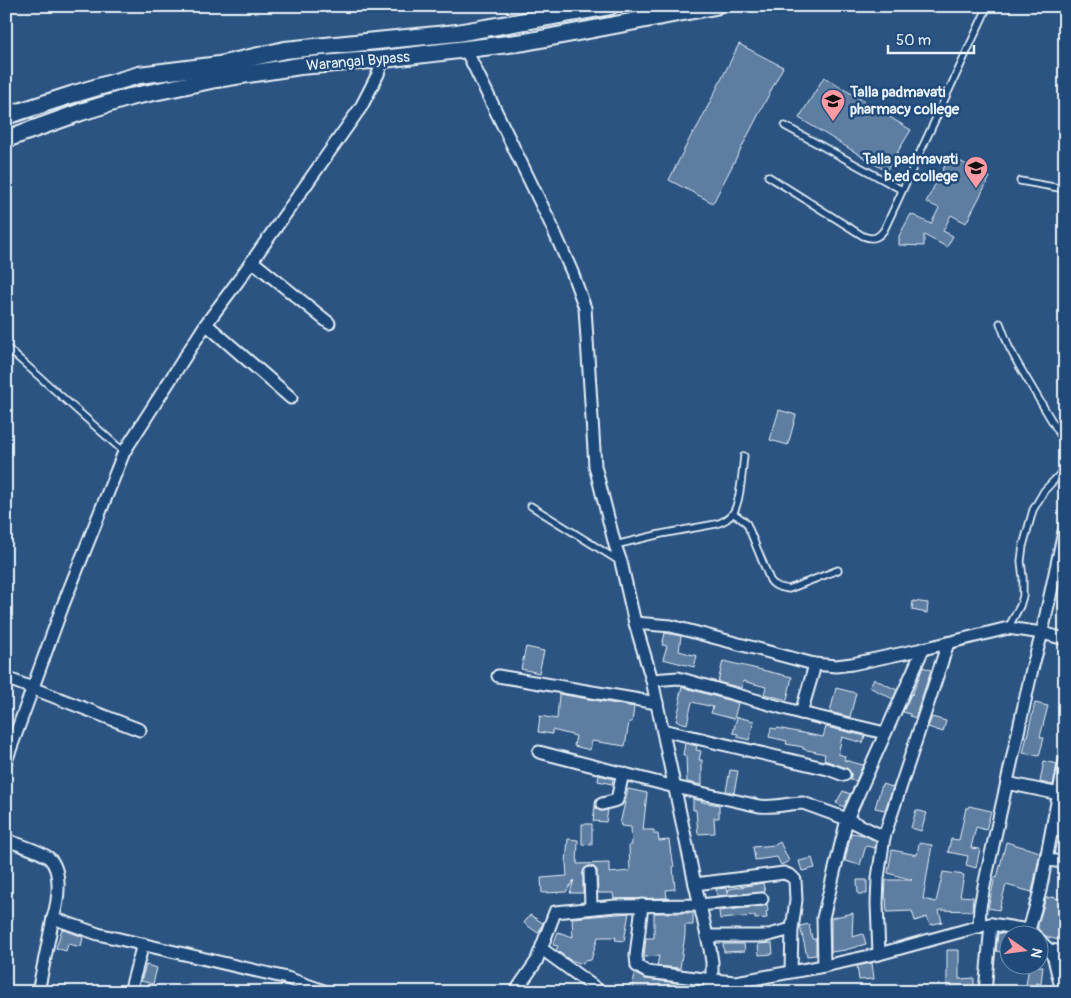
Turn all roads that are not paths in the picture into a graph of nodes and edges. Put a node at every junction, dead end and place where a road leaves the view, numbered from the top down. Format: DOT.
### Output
graph roads {
  1 [pos="610,6"];
  2 [pos="714,6"];
  3 [pos="988,6"];
  4 [pos="466,50"];
  5 [pos="383,59"];
  6 [pos="6,116"];
  7 [pos="785,126"];
  8 [pos="6,139"];
  9 [pos="768,176"];
  10 [pos="1020,181"];
  11 [pos="1065,189"];
  12 [pos="902,190"];
  13 [pos="252,261"];
  14 [pos="329,323"];
  15 [pos="1000,323"];
  16 [pos="206,324"];
  17 [pos="6,347"];
  18 [pos="292,398"];
  19 [pos="1065,443"];
  20 [pos="124,452"];
  21 [pos="744,456"];
  22 [pos="1065,467"];
  23 [pos="531,506"];
  24 [pos="733,513"];
  25 [pos="1065,527"];
  26 [pos="1063,544"];
  27 [pos="615,545"];
  28 [pos="621,562"];
  29 [pos="838,570"];
  30 [pos="635,623"];
  31 [pos="1008,628"];
  32 [pos="1042,633"];
  33 [pos="1065,639"];
  34 [pos="948,643"];
  35 [pos="923,649"];
  36 [pos="814,664"];
  37 [pos="498,676"];
  38 [pos="6,678"];
  39 [pos="652,680"];
  40 [pos="33,688"];
  41 [pos="657,703"];
  42 [pos="801,713"];
  43 [pos="140,730"];
  44 [pos="663,730"];
  45 [pos="885,733"];
  46 [pos="539,752"];
  47 [pos="6,761"];
  48 [pos="1065,761"];
  49 [pos="623,774"];
  50 [pos="844,775"];
  51 [pos="1007,783"];
  52 [pos="675,787"];
  53 [pos="1060,801"];
  54 [pos="602,804"];
  55 [pos="847,819"];
  56 [pos="1052,830"];
  57 [pos="1065,831"];
  58 [pos="884,836"];
  59 [pos="6,840"];
  60 [pos="1046,860"];
  61 [pos="1065,862"];
  62 [pos="590,873"];
  63 [pos="695,884"];
  64 [pos="762,899"];
  65 [pos="642,905"];
  66 [pos="699,905"];
  67 [pos="591,908"];
  68 [pos="53,918"];
  69 [pos="991,924"];
  70 [pos="1000,926"];
  71 [pos="1033,926"];
  72 [pos="979,927"];
  73 [pos="792,929"];
  74 [pos="707,936"];
  75 [pos="143,944"];
  76 [pos="542,948"];
  77 [pos="1049,950"];
  78 [pos="1065,952"];
  79 [pos="879,954"];
  80 [pos="824,966"];
  81 [pos="791,972"];
  82 [pos="710,986"];
  83 [pos="738,987"];
  84 [pos="597,991"];
  85 [pos="38,992"];
  86 [pos="130,992"];
  87 [pos="327,992"];
  88 [pos="515,992"];
  89 [pos="986,992"];
  90 [pos="1062,992"];
  1 -- 6 [label="main road, Warangal Bypass"];
  2 -- 4 [label="main road, Warangal Bypass"];
  3 -- 12 [label="lane"];
  4 -- 5 [label="main road, Warangal Bypass"];
  4 -- 27 [label="street"];
  5 -- 8 [label="main road, Warangal Bypass"];
  5 -- 13 [label="street"];
  7 -- 12 [label="lane"];
  9 -- 12 [label="lane"];
  10 -- 11 [label="lane"];
  13 -- 14 [label="street"];
  13 -- 16 [label="street"];
  15 -- 19 [label="lane"];
  16 -- 18 [label="street"];
  16 -- 20 [label="street"];
  17 -- 20 [label="lane"];
  20 -- 40 [label="street"];
  21 -- 24 [label="lane"];
  22 -- 31 [label="lane"];
  23 -- 28 [label="lane"];
  24 -- 27 [label="lane"];
  24 -- 29 [label="lane"];
  25 -- 26 [label="street"];
  26 -- 32 [label="street"];
  27 -- 28 [label="street"];
  28 -- 30 [label="street"];
  30 -- 36 [label="street"];
  30 -- 39 [label="street"];
  31 -- 32 [label="street"];
  31 -- 34 [label="street"];
  32 -- 33 [label="street"];
  32 -- 51 [label="street"];
  34 -- 35 [label="street"];
  34 -- 58 [label="street"];
  35 -- 36 [label="street"];
  35 -- 45 [label="street"];
  36 -- 42 [label="street"];
  37 -- 41 [label="street"];
  38 -- 40 [label="street"];
  39 -- 41 [label="street"];
  39 -- 42 [label="street"];
  40 -- 43 [label="street"];
  40 -- 47 [label="street"];
  41 -- 44 [label="street"];
  42 -- 45 [label="street"];
  44 -- 50 [label="street"];
  44 -- 52 [label="street"];
  45 -- 55 [label="street"];
  46 -- 49 [label="street"];
  48 -- 53 [label="street"];
  49 -- 52 [label="street"];
  49 -- 54 [label="street"];
  51 -- 53 [label="street"];
  51 -- 72 [label="street"];
  52 -- 55 [label="street"];
  52 -- 63 [label="street"];
  53 -- 56 [label="street"];
  55 -- 58 [label="street"];
  55 -- 80 [label="street"];
  56 -- 57 [label="street"];
  56 -- 60 [label="street"];
  58 -- 79 [label="street"];
  59 -- 68 [label="street"];
  60 -- 61 [label="street"];
  60 -- 71 [label="street"];
  62 -- 67 [label="street"];
  63 -- 66 [label="street"];
  63 -- 73 [label="street"];
  64 -- 66 [label="street"];
  65 -- 66 [label="street"];
  65 -- 67 [label="street"];
  65 -- 82 [label="street"];
  66 -- 74 [label="street"];
  67 -- 76 [label="street"];
  68 -- 75 [label="street"];
  68 -- 85 [label="street"];
  69 -- 70 [label="street"];
  69 -- 72 [label="street"];
  69 -- 89 [label="street"];
  72 -- 79 [label="street"];
  73 -- 74 [label="street"];
  73 -- 81 [label="street"];
  74 -- 82 [label="street"];
  75 -- 86 [label="street"];
  75 -- 87 [label="street"];
  76 -- 84 [label="street"];
  76 -- 88 [label="street"];
  77 -- 78 [label="street"];
  77 -- 90 [label="street"];
  79 -- 80 [label="street"];
  80 -- 81 [label="street"];
  81 -- 83 [label="street"];
  82 -- 83 [label="street"];
}
